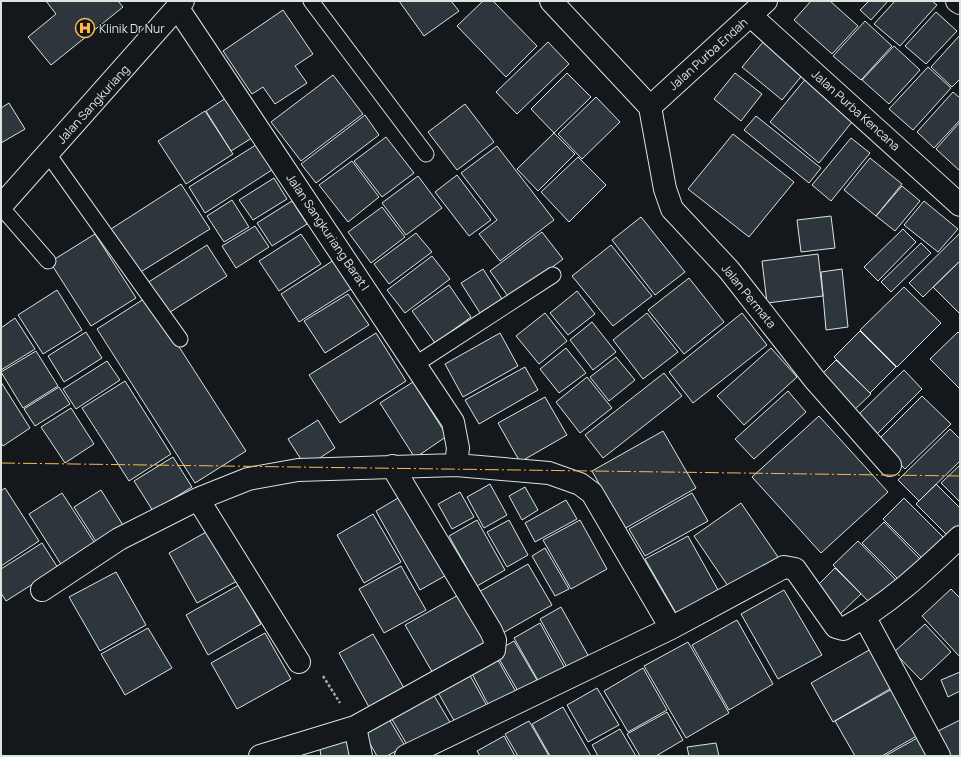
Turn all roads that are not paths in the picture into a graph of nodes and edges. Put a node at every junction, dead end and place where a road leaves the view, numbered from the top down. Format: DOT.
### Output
graph roads {
  1 [pos="311,1"];
  2 [pos="551,1"];
  3 [pos="958,1"];
  4 [pos="178,3"];
  5 [pos="960,3"];
  6 [pos="758,8"];
  7 [pos="650,107"];
  8 [pos="48,154"];
  9 [pos="426,154"];
  10 [pos="960,204"];
  11 [pos="1,206"];
  12 [pos="48,261"];
  13 [pos="553,275"];
  14 [pos="180,339"];
  15 [pos="416,364"];
  16 [pos="456,465"];
  17 [pos="890,465"];
  18 [pos="392,466"];
  19 [pos="198,498"];
  20 [pos="960,537"];
  21 [pos="42,590"];
  22 [pos="865,618"];
  23 [pos="671,628"];
  24 [pos="299,662"];
  25 [pos="355,727"];
  26 [pos="260,756"];
  27 [pos="362,756"];
  28 [pos="406,756"];
  29 [pos="939,756"];
  1 -- 9 [label="lane"];
  2 -- 7 [label="street"];
  3 -- 5 [label="street"];
  4 -- 8 [label="street, Jalan Sangkuriang"];
  4 -- 15 [label="street, Jalan Sangkuriang Barat I"];
  6 -- 7 [label="street, Jalan Purba Endah"];
  6 -- 10 [label="street, Jalan Purba Kencana"];
  7 -- 17 [label="street, Jalan Permata"];
  8 -- 11 [label="street, Jalan Sangkuriang"];
  8 -- 14 [label="lane"];
  11 -- 12 [label="lane"];
  13 -- 15 [label="lane"];
  15 -- 16 [label="street, Jalan Sangkuriang Barat I"];
  16 -- 18 [label="street"];
  16 -- 23 [label="street"];
  18 -- 19 [label="street"];
  18 -- 25 [label="street"];
  19 -- 21 [label="street"];
  19 -- 24 [label="street"];
  20 -- 22 [label="street"];
  22 -- 23 [label="street"];
  22 -- 29 [label="street"];
  23 -- 28 [label="street"];
  25 -- 26 [label="street"];
  25 -- 27 [label="street"];
}
